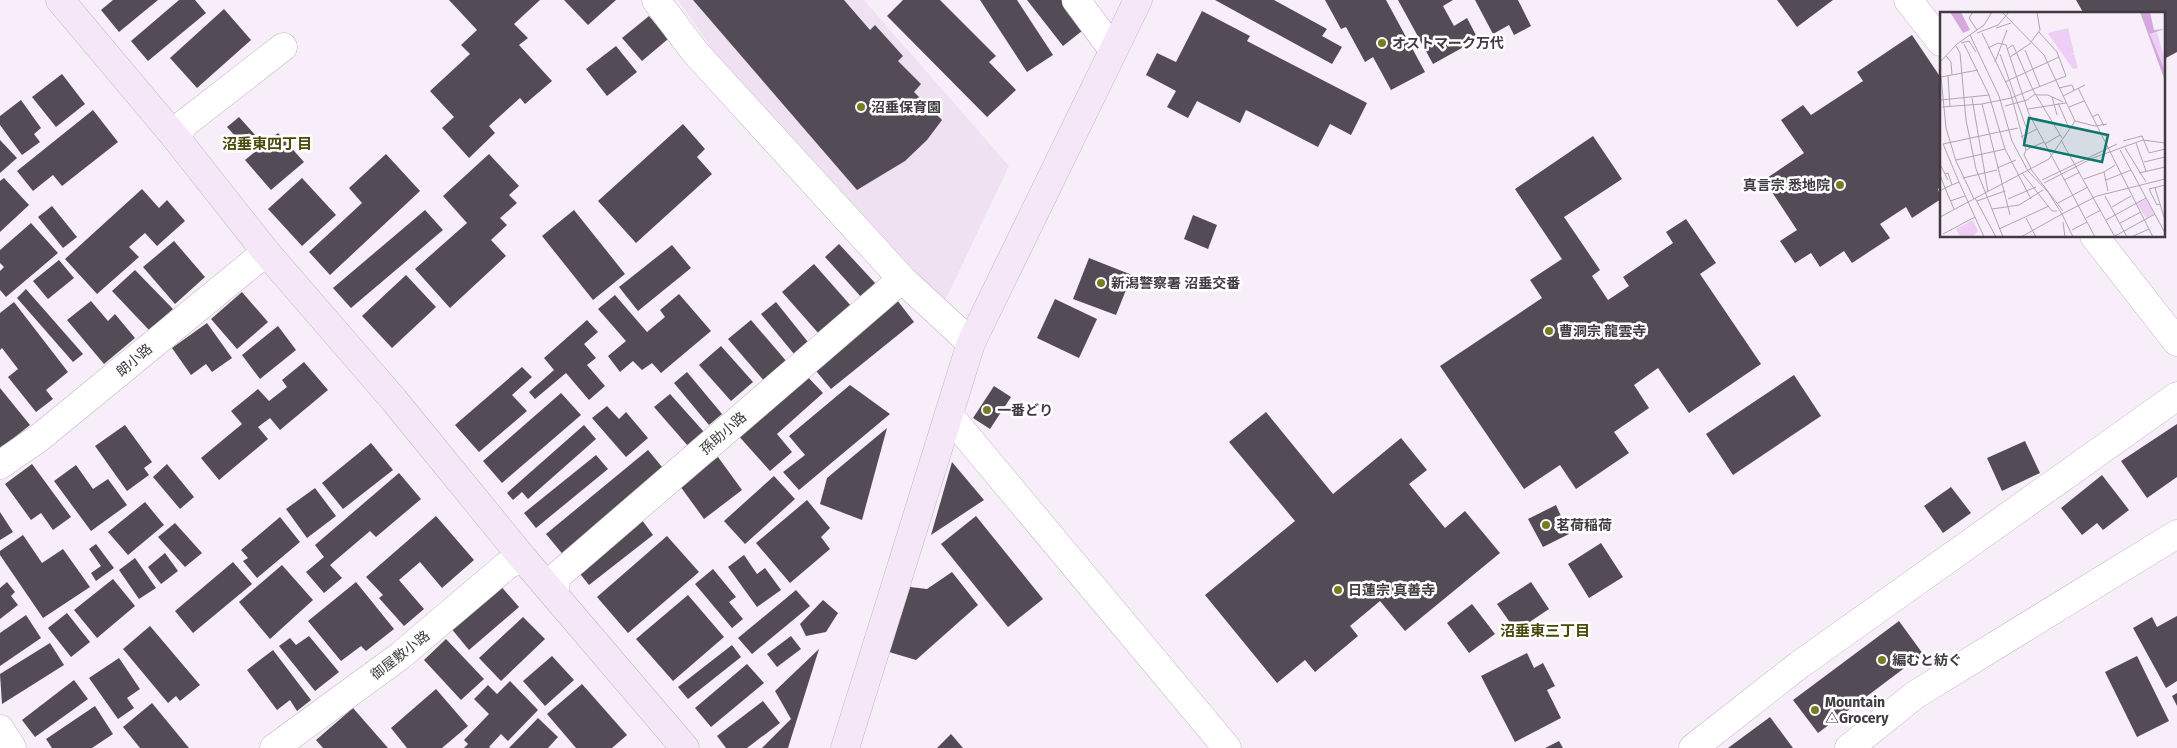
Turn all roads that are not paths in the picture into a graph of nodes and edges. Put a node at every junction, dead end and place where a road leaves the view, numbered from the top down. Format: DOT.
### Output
graph roads {
  1 [pos="60,0"];
  2 [pos="656,0"];
  3 [pos="1076,0"];
  4 [pos="1138,0"];
  5 [pos="1908,0"];
  6 [pos="1940,41"];
  7 [pos="283,47"];
  8 [pos="1113,50"];
  9 [pos="176,138"];
  10 [pos="2096,238"];
  11 [pos="266,252"];
  12 [pos="902,279"];
  13 [pos="2177,342"];
  14 [pos="971,343"];
  15 [pos="2177,396"];
  16 [pos="949,415"];
  17 [pos="0,465"];
  18 [pos="2177,534"];
  19 [pos="522,557"];
  20 [pos="555,594"];
  21 [pos="0,729"];
  22 [pos="12,748"];
  23 [pos="274,748"];
  24 [pos="685,748"];
  25 [pos="845,748"];
  26 [pos="1227,748"];
  27 [pos="1693,748"];
  28 [pos="1849,748"];
  1 -- 9 [label="street"];
  2 -- 12 [label="street"];
  3 -- 8 [label="street"];
  4 -- 8 [label="street"];
  5 -- 6 [label="street"];
  7 -- 9 [label="street"];
  8 -- 14 [label="street"];
  9 -- 11 [label="street"];
  10 -- 13 [label="street"];
  11 -- 17 [label="street, 朗小路"];
  11 -- 19 [label="street"];
  12 -- 14 [label="street"];
  12 -- 20 [label="street, 孫助小路"];
  14 -- 16 [label="street"];
  15 -- 27 [label="street"];
  16 -- 25 [label="street"];
  16 -- 26 [label="street"];
  18 -- 28 [label="street"];
  19 -- 20 [label="street"];
  19 -- 23 [label="street, 御屋敷小路"];
  20 -- 24 [label="street"];
  21 -- 22 [label="street"];
}
